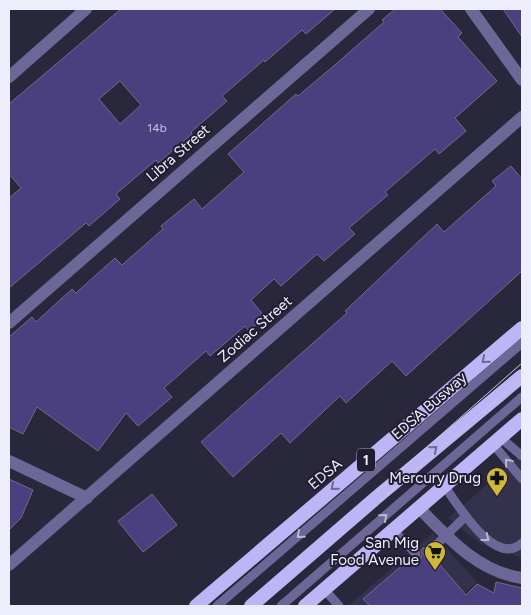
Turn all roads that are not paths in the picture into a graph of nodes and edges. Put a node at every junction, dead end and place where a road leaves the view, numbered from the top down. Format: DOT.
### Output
graph roads {
  1 [pos="86,9"];
  2 [pos="369,9"];
  3 [pos="471,9"];
  4 [pos="9,77"];
  5 [pos="522,80"];
  6 [pos="522,117"];
  7 [pos="9,323"];
  8 [pos="522,328"];
  9 [pos="522,343"];
  10 [pos="522,376"];
  11 [pos="522,397"];
  12 [pos="522,419"];
  13 [pos="497,441"];
  14 [pos="522,456"];
  15 [pos="9,461"];
  16 [pos="522,479"];
  17 [pos="445,487"];
  18 [pos="87,498"];
  19 [pos="420,509"];
  20 [pos="466,516"];
  21 [pos="394,531"];
  22 [pos="444,535"];
  23 [pos="522,543"];
  24 [pos="429,552"];
  25 [pos="416,554"];
  26 [pos="9,566"];
  27 [pos="522,578"];
  28 [pos="325,590"];
  29 [pos="211,592"];
  30 [pos="312,604"];
  31 [pos="192,606"];
  32 [pos="196,606"];
  33 [pos="217,606"];
  34 [pos="251,606"];
  35 [pos="282,606"];
  36 [pos="339,606"];
  1 -- 4 [label="street"];
  2 -- 7 [label="street, Libra Street"];
  3 -- 5 [label="street"];
  6 -- 18 [label="street, Zodiac Street"];
  8 -- 29 [label="highway, EDSA / 1, one-way"];
  9 -- 33 [label="lane, EDSA Busway, one-way"];
  34 -- 10 [label="highway, one-way"];
  35 -- 11 [label="lane, one-way"];
  12 -- 13 [label="highway"];
  13 -- 14 [label="lane"];
  16 -- 13 [label="lane, one-way"];
  13 -- 17 [label="highway"];
  15 -- 18 [label="street"];
  17 -- 19 [label="highway"];
  17 -- 20 [label="lane"];
  18 -- 26 [label="street, Zodiac Street"];
  19 -- 21 [label="highway"];
  19 -- 22 [label="street"];
  20 -- 22 [label="lane"];
  20 -- 23 [label="lane, one-way"];
  21 -- 25 [label="lane"];
  21 -- 28 [label="highway"];
  22 -- 24 [label="lane"];
  22 -- 27 [label="street"];
  28 -- 30 [label="highway"];
  28 -- 36 [label="lane"];
  29 -- 31 [label="highway, 1"];
  29 -- 32 [label="highway, EDSA / 1"];
}
